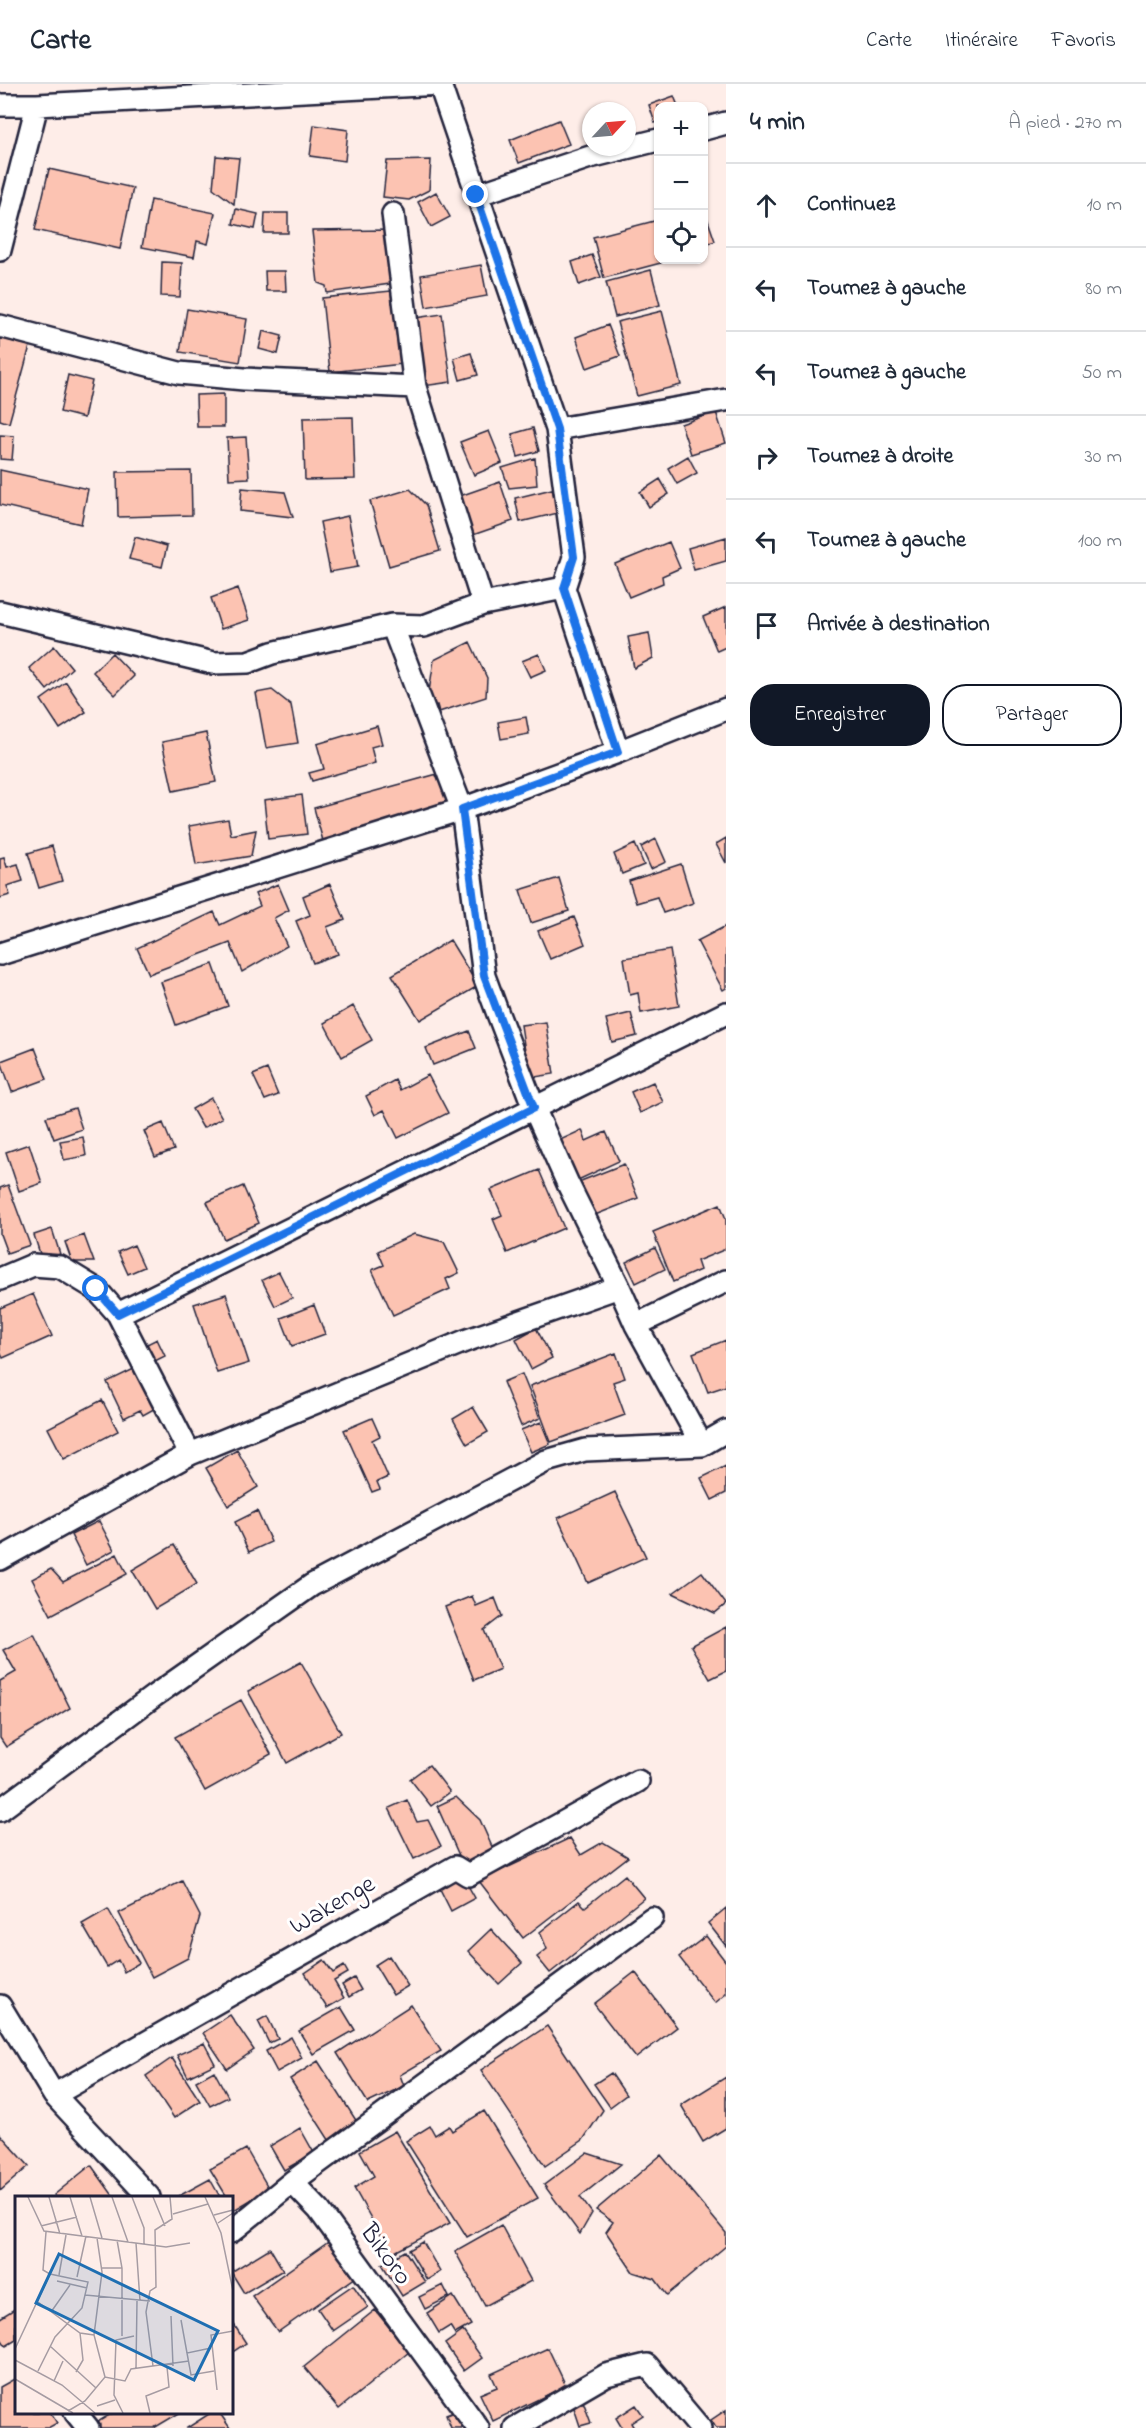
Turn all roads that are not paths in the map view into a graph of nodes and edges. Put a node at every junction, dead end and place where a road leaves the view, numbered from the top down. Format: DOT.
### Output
graph roads {
  1 [pos="440,84"];
  2 [pos="0,105"];
  3 [pos="37,105"];
  4 [pos="726,123"];
  5 [pos="708,128"];
  6 [pos="654,141"];
  7 [pos="476,195"];
  8 [pos="393,214"];
  9 [pos="0,250"];
  10 [pos="0,326"];
  11 [pos="416,387"];
  12 [pos="726,400"];
  13 [pos="557,429"];
  14 [pos="564,588"];
  15 [pos="483,604"];
  16 [pos="0,612"];
  17 [pos="392,625"];
  18 [pos="726,709"];
  19 [pos="618,752"];
  20 [pos="462,809"];
  21 [pos="0,954"];
  22 [pos="726,1013"];
  23 [pos="534,1108"];
  24 [pos="0,1279"];
  25 [pos="726,1281"];
  26 [pos="619,1287"];
  27 [pos="118,1314"];
  28 [pos="636,1325"];
  29 [pos="726,1431"];
  30 [pos="702,1445"];
  31 [pos="190,1454"];
  32 [pos="0,1559"];
  33 [pos="638,1781"];
  34 [pos="0,1810"];
  35 [pos="652,1918"];
  36 [pos="3,2019"];
  37 [pos="54,2095"];
  38 [pos="292,2182"];
  39 [pos="148,2196"];
  40 [pos="232,2231"];
  41 [pos="76,2413"];
  42 [pos="88,2428"];
  43 [pos="478,2428"];
  44 [pos="515,2428"];
  45 [pos="700,2428"];
  1 -- 3 [label="lane"];
  1 -- 7 [label="lane"];
  2 -- 3 [label="lane"];
  3 -- 9 [label="lane"];
  4 -- 5 [label="lane"];
  6 -- 7 [label="lane"];
  7 -- 13 [label="lane"];
  8 -- 11 [label="lane"];
  10 -- 11 [label="lane"];
  11 -- 15 [label="lane"];
  12 -- 13 [label="lane"];
  13 -- 14 [label="lane"];
  14 -- 15 [label="lane"];
  14 -- 19 [label="lane"];
  15 -- 17 [label="lane"];
  16 -- 17 [label="lane"];
  17 -- 20 [label="lane"];
  18 -- 19 [label="lane"];
  19 -- 20 [label="lane"];
  20 -- 21 [label="lane"];
  20 -- 23 [label="lane"];
  22 -- 23 [label="lane"];
  23 -- 26 [label="lane"];
  23 -- 27 [label="lane"];
  24 -- 27 [label="lane"];
  25 -- 28 [label="lane"];
  26 -- 28 [label="lane"];
  26 -- 31 [label="lane"];
  27 -- 31 [label="lane"];
  28 -- 30 [label="lane"];
  29 -- 30 [label="lane"];
  30 -- 34 [label="lane"];
  31 -- 32 [label="lane"];
  33 -- 37 [label="lane, Wakenge"];
  35 -- 38 [label="lane"];
  36 -- 37 [label="lane"];
  37 -- 39 [label="lane"];
  38 -- 40 [label="lane"];
  38 -- 43 [label="lane, Bikoro"];
  41 -- 42 [label="lane"];
  44 -- 45 [label="lane"];
}
